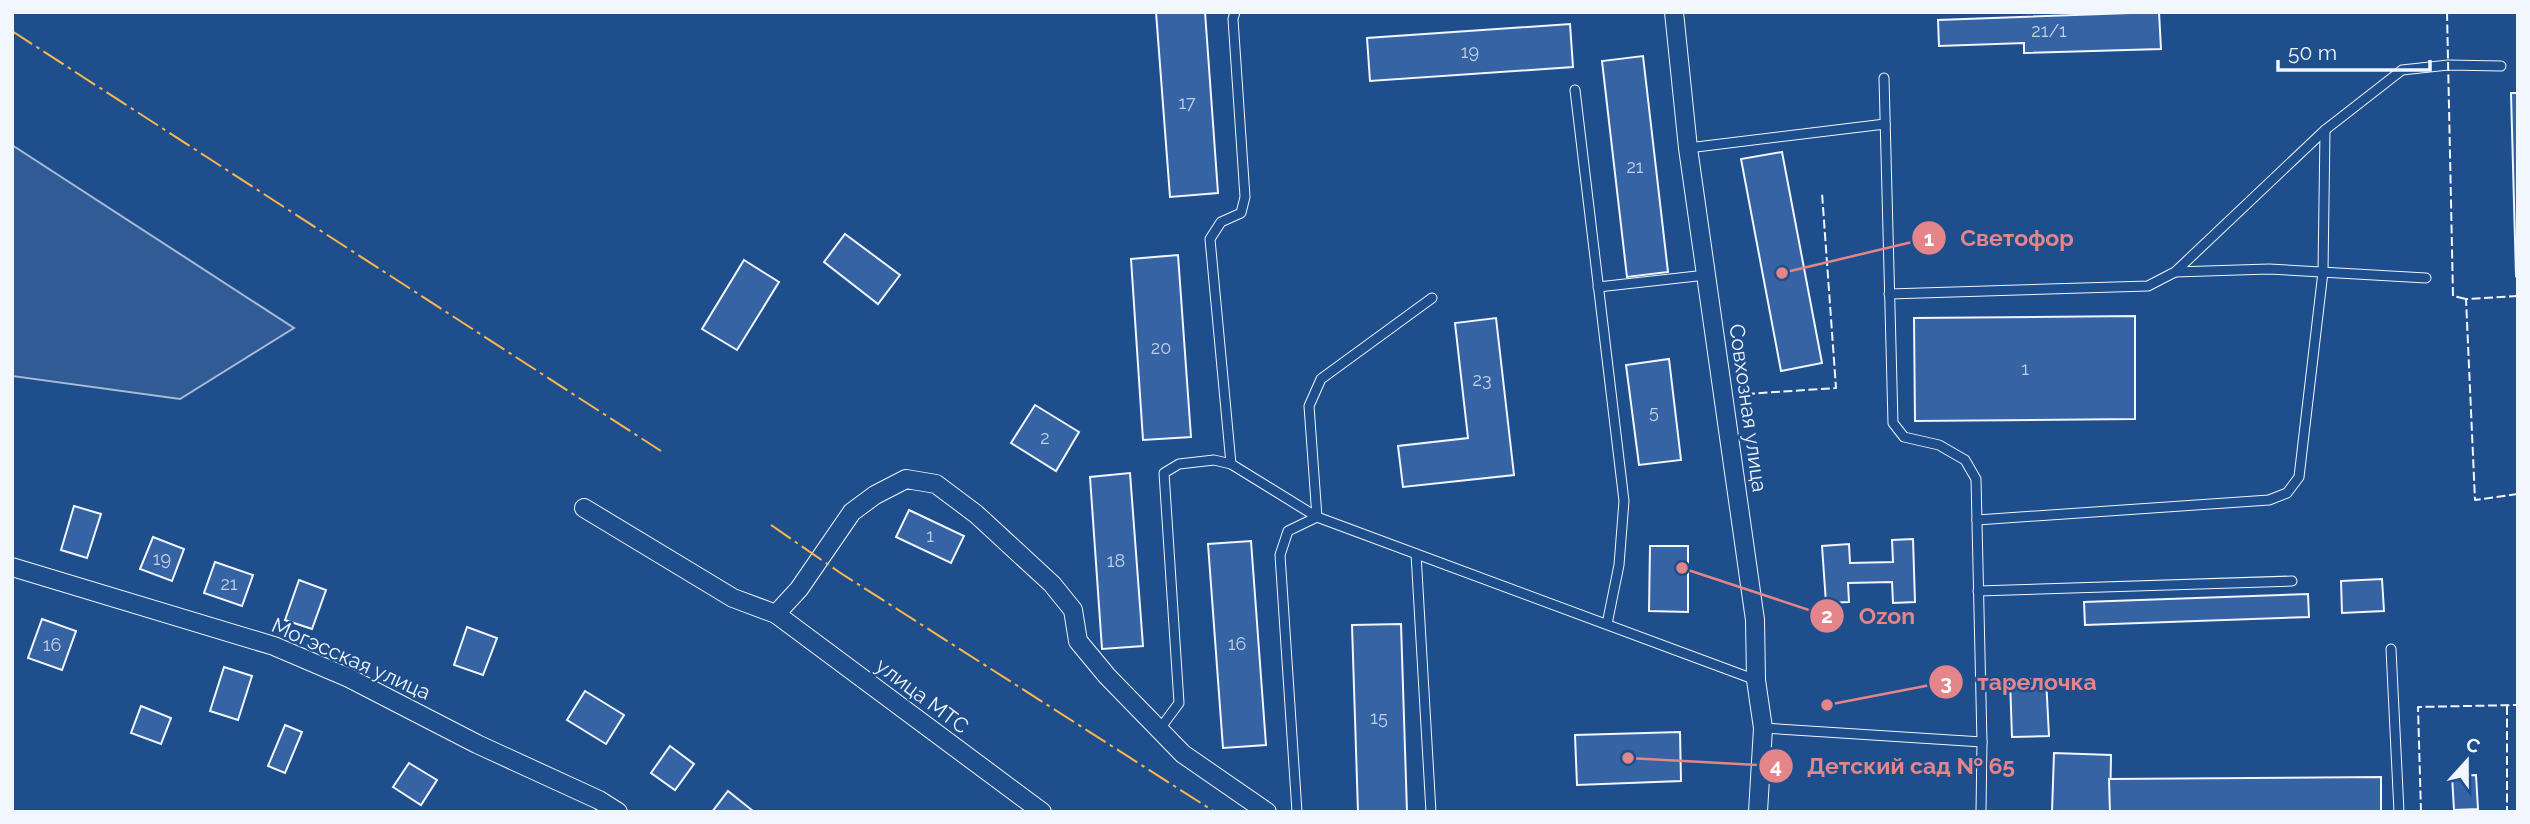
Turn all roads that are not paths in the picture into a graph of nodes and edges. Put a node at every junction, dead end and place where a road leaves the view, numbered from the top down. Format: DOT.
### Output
graph roads {
  1 [pos="1235,12"];
  2 [pos="1674,12"];
  3 [pos="2501,66"];
  4 [pos="1884,78"];
  5 [pos="1575,90"];
  6 [pos="1885,124"];
  7 [pos="2325,130"];
  8 [pos="1688,148"];
  9 [pos="2175,272"];
  10 [pos="2323,272"];
  11 [pos="1706,275"];
  12 [pos="2426,278"];
  13 [pos="1598,288"];
  14 [pos="1889,293"];
  15 [pos="1432,298"];
  16 [pos="1231,464"];
  17 [pos="584,508"];
  18 [pos="1317,517"];
  19 [pos="1977,520"];
  20 [pos="1416,554"];
  21 [pos="12,567"];
  22 [pos="2292,581"];
  23 [pos="1979,591"];
  24 [pos="776,614"];
  25 [pos="1607,624"];
  26 [pos="2391,649"];
  27 [pos="1756,680"];
  28 [pos="1763,728"];
  29 [pos="1159,730"];
  30 [pos="1982,742"];
  31 [pos="618,812"];
  32 [pos="1042,812"];
  33 [pos="1267,812"];
  34 [pos="1297,812"];
  35 [pos="1431,812"];
  36 [pos="1758,812"];
  37 [pos="1981,812"];
  38 [pos="2399,812"];
  1 -- 16 [label="lane"];
  2 -- 8 [label="street, Совхозная улица"];
  3 -- 7 [label="lane"];
  4 -- 6 [label="lane"];
  5 -- 13 [label="lane"];
  6 -- 8 [label="lane"];
  6 -- 14 [label="lane"];
  7 -- 9 [label="lane"];
  7 -- 10 [label="lane"];
  8 -- 11 [label="street, Совхозная улица"];
  9 -- 10 [label="lane"];
  9 -- 14 [label="lane"];
  10 -- 12 [label="lane"];
  10 -- 19 [label="lane"];
  11 -- 13 [label="lane"];
  11 -- 27 [label="street, Совхозная улица"];
  13 -- 25 [label="lane"];
  14 -- 19 [label="lane"];
  15 -- 18 [label="lane"];
  16 -- 18 [label="lane"];
  16 -- 29 [label="lane"];
  17 -- 24 [label="street, улица МТС"];
  18 -- 20 [label="lane"];
  18 -- 34 [label="lane"];
  19 -- 23 [label="lane"];
  20 -- 25 [label="lane"];
  20 -- 35 [label="lane"];
  21 -- 31 [label="street, Могэсская улица"];
  22 -- 23 [label="lane"];
  23 -- 30 [label="lane"];
  24 -- 29 [label="street"];
  24 -- 32 [label="street, улица МТС"];
  25 -- 27 [label="lane"];
  26 -- 38 [label="lane"];
  27 -- 28 [label="street, Совхозная улица"];
  28 -- 30 [label="lane"];
  28 -- 36 [label="street, Совхозная улица"];
  29 -- 33 [label="street"];
  30 -- 37 [label="lane"];
}
